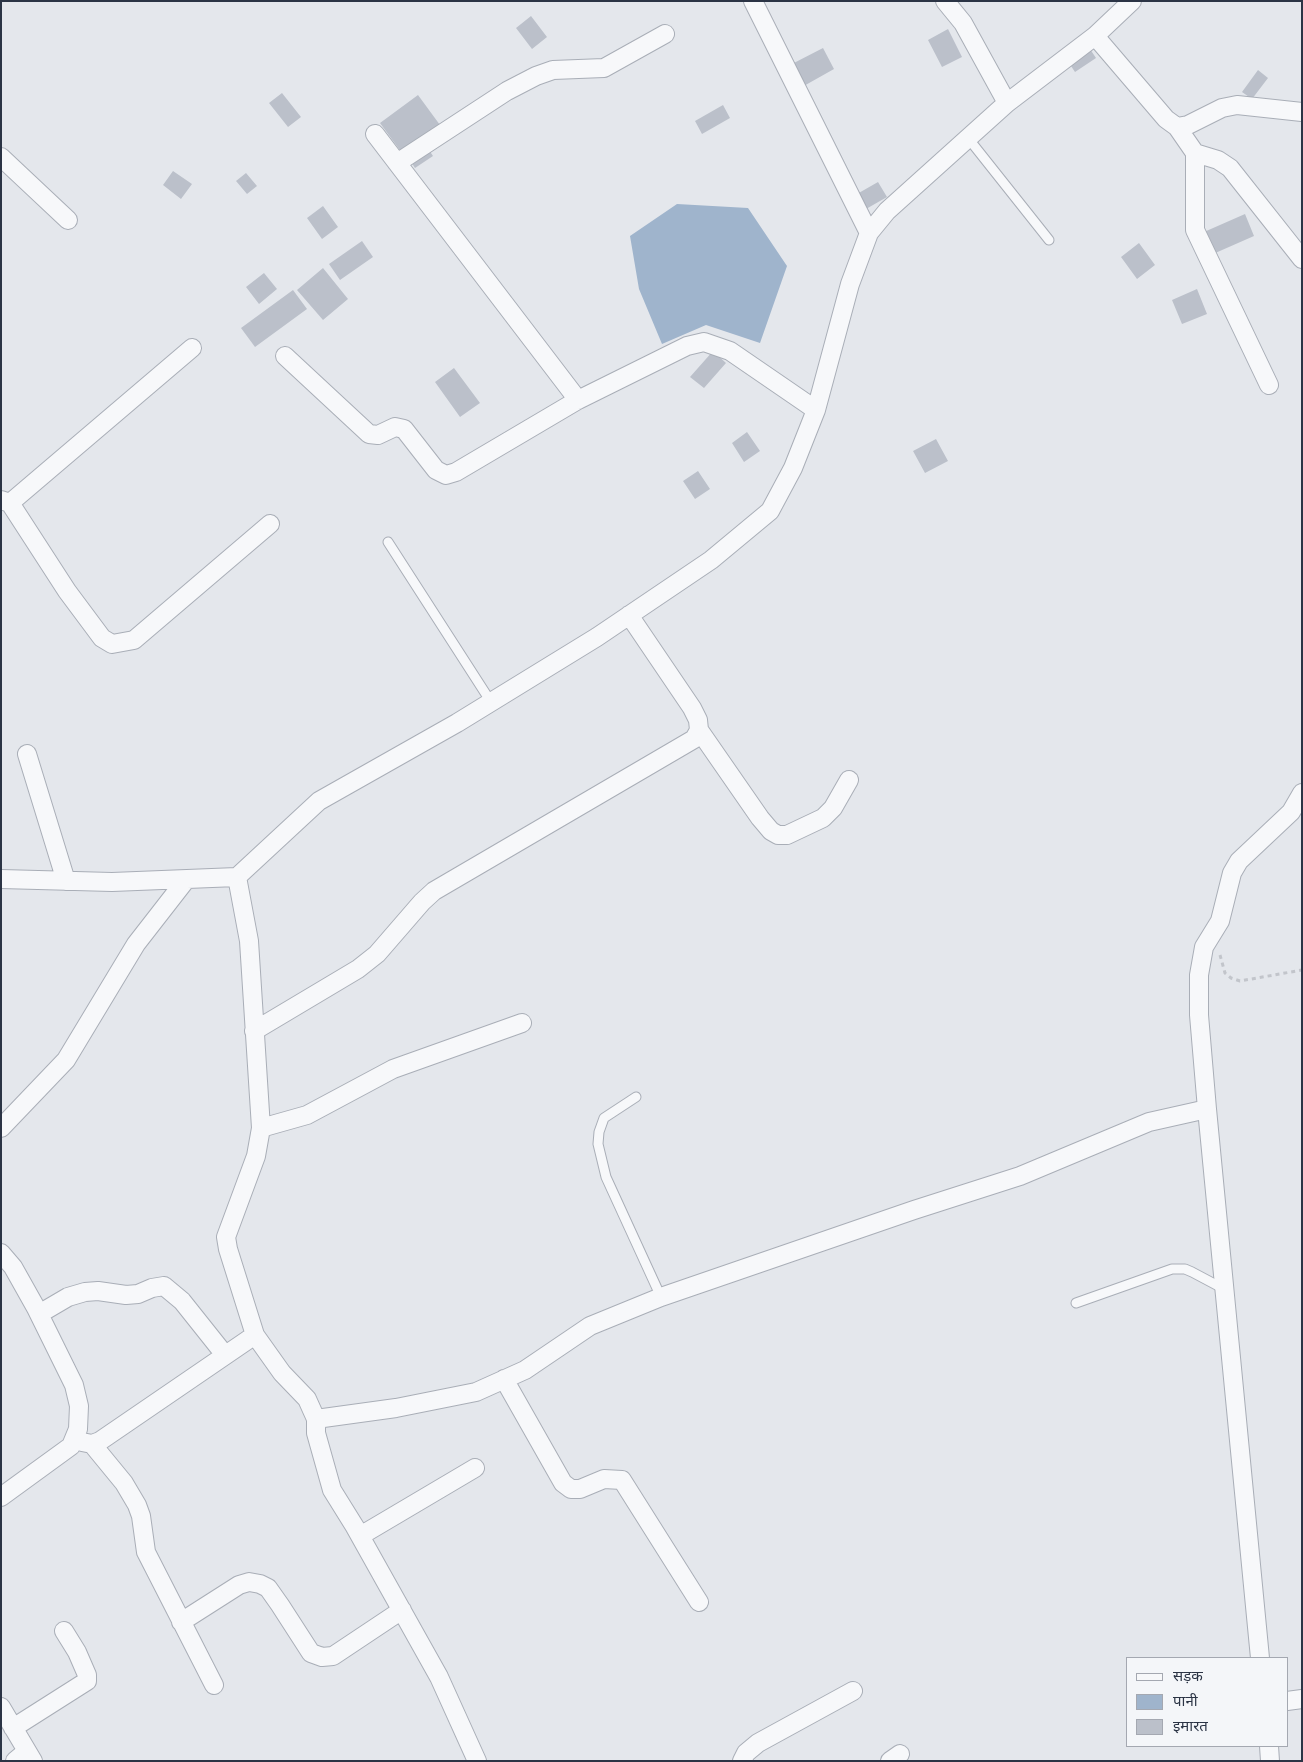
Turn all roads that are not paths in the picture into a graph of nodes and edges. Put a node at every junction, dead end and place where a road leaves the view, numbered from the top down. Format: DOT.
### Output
graph roads {
  1 [pos="753,1"];
  2 [pos="945,1"];
  3 [pos="1132,1"];
  4 [pos="665,34"];
  5 [pos="1095,36"];
  6 [pos="1007,103"];
  7 [pos="1302,112"];
  8 [pos="1176,127"];
  9 [pos="375,134"];
  10 [pos="968,138"];
  11 [pos="1195,153"];
  12 [pos="1,157"];
  13 [pos="397,163"];
  14 [pos="68,220"];
  15 [pos="869,234"];
  16 [pos="1049,240"];
  17 [pos="1302,258"];
  18 [pos="192,348"];
  19 [pos="286,356"];
  20 [pos="1269,385"];
  21 [pos="578,400"];
  22 [pos="816,410"];
  23 [pos="5,502"];
  24 [pos="270,524"];
  25 [pos="388,542"];
  26 [pos="629,616"];
  27 [pos="491,702"];
  28 [pos="698,730"];
  29 [pos="27,754"];
  30 [pos="848,780"];
  31 [pos="1302,793"];
  32 [pos="237,877"];
  33 [pos="1,879"];
  34 [pos="66,881"];
  35 [pos="185,881"];
  36 [pos="522,1023"];
  37 [pos="254,1031"];
  38 [pos="636,1096"];
  39 [pos="1207,1109"];
  40 [pos="1,1128"];
  41 [pos="261,1128"];
  42 [pos="1,1252"];
  43 [pos="1224,1289"];
  44 [pos="661,1297"];
  45 [pos="1076,1303"];
  46 [pos="39,1314"];
  47 [pos="255,1335"];
  48 [pos="225,1355"];
  49 [pos="504,1379"];
  50 [pos="316,1419"];
  51 [pos="74,1438"];
  52 [pos="92,1444"];
  53 [pos="475,1468"];
  54 [pos="1,1497"];
  55 [pos="360,1536"];
  56 [pos="699,1602"];
  57 [pos="402,1610"];
  58 [pos="181,1622"];
  59 [pos="64,1631"];
  60 [pos="1260,1657"];
  61 [pos="214,1685"];
  62 [pos="853,1691"];
  63 [pos="1302,1699"];
  64 [pos="1288,1701"];
  65 [pos="1,1707"];
  66 [pos="13,1728"];
  67 [pos="1268,1747"];
  68 [pos="25,1758"];
  69 [pos="477,1761"];
  70 [pos="742,1761"];
  71 [pos="1270,1761"];
  1 -- 15 [label="street"];
  2 -- 6 [label="street"];
  3 -- 5 [label="street"];
  4 -- 13 [label="street"];
  5 -- 6 [label="street"];
  5 -- 8 [label="street"];
  6 -- 10 [label="street"];
  7 -- 8 [label="street"];
  8 -- 11 [label="street"];
  9 -- 13 [label="street"];
  10 -- 15 [label="street"];
  10 -- 16 [label="lane"];
  11 -- 17 [label="street"];
  11 -- 20 [label="street"];
  12 -- 14 [label="street"];
  13 -- 21 [label="street"];
  15 -- 22 [label="street"];
  18 -- 23 [label="street"];
  19 -- 21 [label="street"];
  21 -- 22 [label="street"];
  22 -- 26 [label="street"];
  23 -- 24 [label="street"];
  25 -- 27 [label="lane"];
  26 -- 27 [label="street"];
  26 -- 28 [label="street"];
  27 -- 32 [label="street"];
  28 -- 30 [label="street"];
  28 -- 37 [label="street"];
  29 -- 34 [label="street"];
  31 -- 39 [label="street"];
  32 -- 35 [label="street"];
  32 -- 37 [label="street"];
  33 -- 34 [label="street"];
  34 -- 35 [label="street"];
  35 -- 40 [label="street"];
  36 -- 41 [label="street"];
  37 -- 41 [label="street"];
  38 -- 44 [label="lane"];
  39 -- 43 [label="street"];
  39 -- 44 [label="street"];
  41 -- 47 [label="street"];
  42 -- 46 [label="street"];
  43 -- 45 [label="lane"];
  43 -- 60 [label="street"];
  44 -- 49 [label="street"];
  46 -- 48 [label="street"];
  46 -- 51 [label="street"];
  47 -- 48 [label="street"];
  47 -- 50 [label="street"];
  48 -- 52 [label="street"];
  49 -- 50 [label="street"];
  49 -- 56 [label="street"];
  50 -- 55 [label="street"];
  51 -- 52 [label="street"];
  51 -- 54 [label="street"];
  52 -- 58 [label="street"];
  53 -- 55 [label="street"];
  55 -- 57 [label="street"];
  57 -- 58 [label="street"];
  57 -- 69 [label="street"];
  58 -- 61 [label="street"];
  59 -- 66 [label="street"];
  62 -- 70 [label="street"];
  63 -- 64 [label="street"];
  65 -- 66 [label="street"];
  66 -- 68 [label="street"];
  67 -- 71 [label="street"];
}
